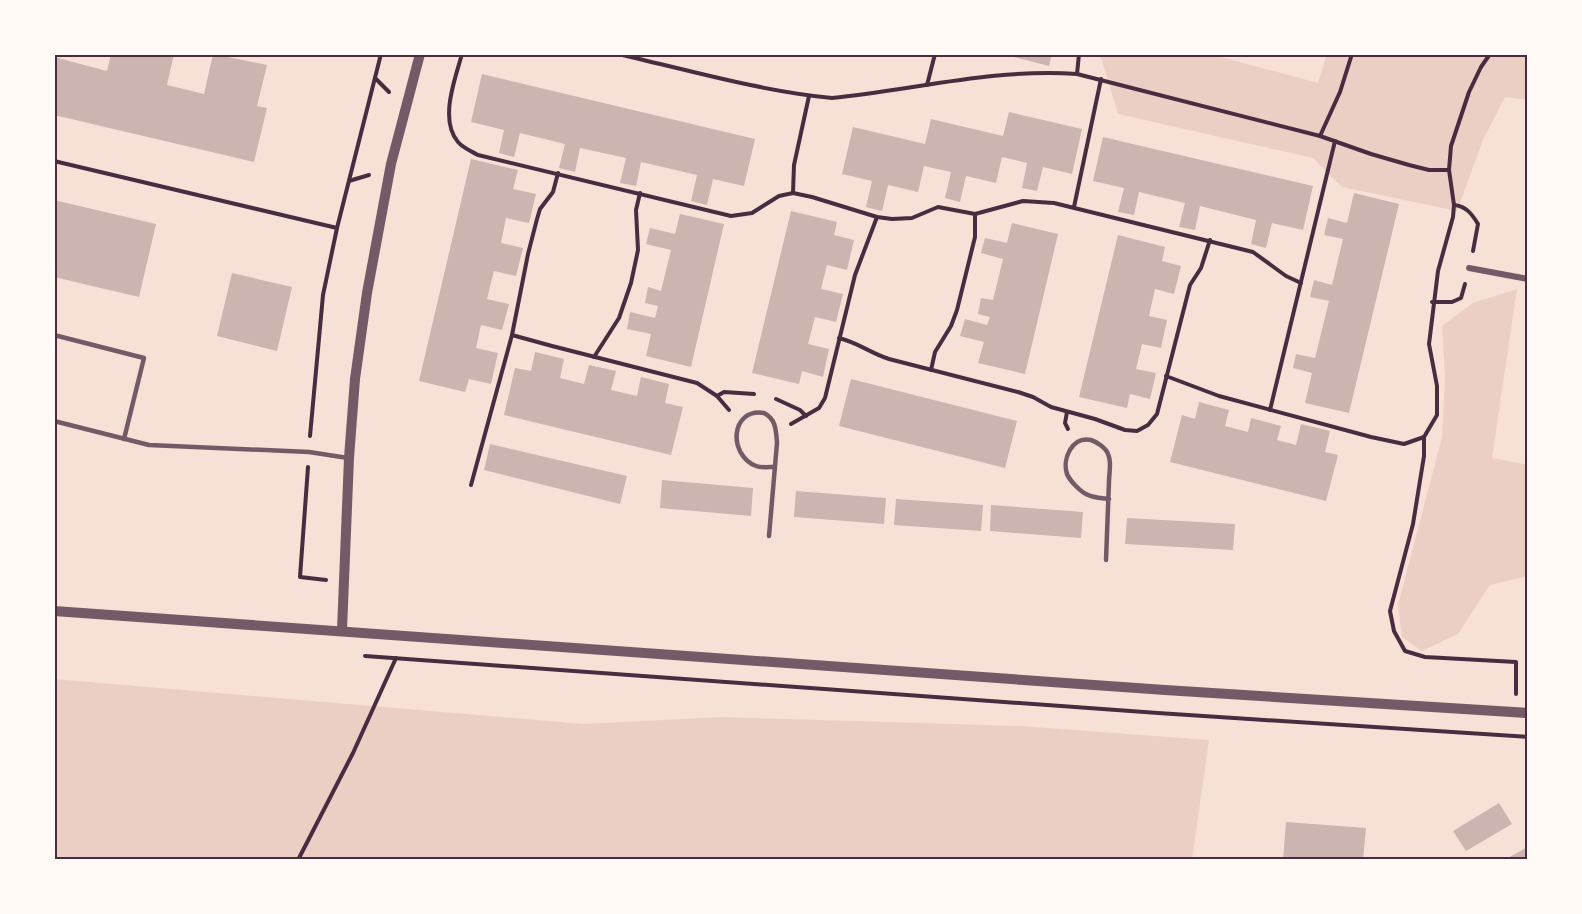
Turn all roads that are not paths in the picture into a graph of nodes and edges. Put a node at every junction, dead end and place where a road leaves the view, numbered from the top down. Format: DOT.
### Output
graph roads {
  1 [pos="420,54"];
  2 [pos="1469,268"];
  3 [pos="1528,279"];
  4 [pos="54,335"];
  5 [pos="54,421"];
  6 [pos="124,439"];
  7 [pos="349,458"];
  8 [pos="775,467"];
  9 [pos="1108,499"];
  10 [pos="769,536"];
  11 [pos="1106,560"];
  12 [pos="54,610"];
  13 [pos="342,630"];
  14 [pos="1528,713"];
  1 -- 7 [label="street"];
  2 -- 3 [label="street"];
  4 -- 6 [label="lane"];
  5 -- 6 [label="lane"];
  6 -- 7 [label="lane"];
  7 -- 13 [label="street"];
  8 -- 8 [label="lane"];
  8 -- 10 [label="lane"];
  9 -- 9 [label="lane"];
  9 -- 11 [label="lane"];
  12 -- 13 [label="street"];
  13 -- 14 [label="street"];
}
